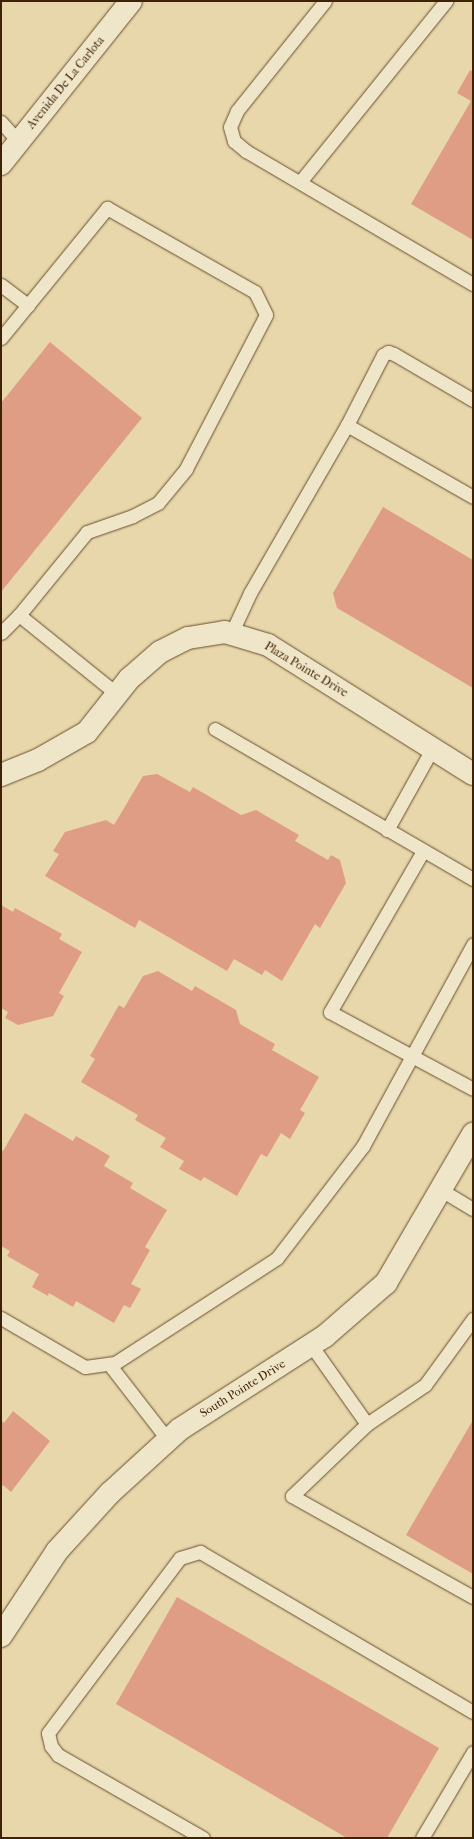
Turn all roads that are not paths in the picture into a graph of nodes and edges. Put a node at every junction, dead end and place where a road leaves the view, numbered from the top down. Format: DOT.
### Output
graph roads {
  1 [pos="131,1"];
  2 [pos="325,1"];
  3 [pos="446,1"];
  4 [pos="1,122"];
  5 [pos="19,142"];
  6 [pos="1,164"];
  7 [pos="300,182"];
  8 [pos="473,284"];
  9 [pos="1,285"];
  10 [pos="28,305"];
  11 [pos="1,338"];
  12 [pos="473,400"];
  13 [pos="347,425"];
  14 [pos="473,497"];
  15 [pos="19,615"];
  16 [pos="1,634"];
  17 [pos="231,634"];
  18 [pos="117,694"];
  19 [pos="215,729"];
  20 [pos="432,749"];
  21 [pos="473,774"];
  22 [pos="1,775"];
  23 [pos="387,830"];
  24 [pos="423,851"];
  25 [pos="473,879"];
  26 [pos="473,944"];
  27 [pos="412,1056"];
  28 [pos="473,1089"];
  29 [pos="473,1134"];
  30 [pos="441,1190"];
  31 [pos="473,1209"];
  32 [pos="1,1318"];
  33 [pos="473,1320"];
  34 [pos="311,1345"];
  35 [pos="109,1364"];
  36 [pos="367,1424"];
  37 [pos="168,1440"];
  38 [pos="473,1597"];
  39 [pos="1,1636"];
  40 [pos="473,1712"];
  41 [pos="473,1752"];
  42 [pos="203,1838"];
  43 [pos="422,1838"];
  1 -- 5 [label="street, Avenida De La Carlota"];
  2 -- 7 [label="lane"];
  3 -- 7 [label="lane"];
  4 -- 5 [label="lane"];
  5 -- 6 [label="street, Avenida De La Carlota"];
  7 -- 8 [label="lane"];
  9 -- 10 [label="lane"];
  10 -- 11 [label="lane"];
  10 -- 15 [label="lane"];
  12 -- 13 [label="lane"];
  13 -- 14 [label="lane"];
  13 -- 17 [label="lane"];
  15 -- 16 [label="lane"];
  15 -- 18 [label="lane"];
  17 -- 18 [label="street, Plaza Pointe Drive"];
  17 -- 20 [label="street, Plaza Pointe Drive"];
  18 -- 22 [label="street, Plaza Pointe Drive"];
  19 -- 23 [label="lane"];
  20 -- 21 [label="street, Plaza Pointe Drive"];
  20 -- 23 [label="lane"];
  23 -- 24 [label="lane"];
  24 -- 25 [label="lane"];
  24 -- 27 [label="lane"];
  26 -- 27 [label="lane"];
  27 -- 28 [label="lane"];
  27 -- 35 [label="lane"];
  29 -- 30 [label="street, South Pointe Drive"];
  30 -- 31 [label="lane"];
  30 -- 34 [label="street, South Pointe Drive"];
  32 -- 35 [label="lane"];
  33 -- 36 [label="lane"];
  34 -- 36 [label="lane"];
  34 -- 37 [label="street, South Pointe Drive"];
  35 -- 37 [label="lane"];
  36 -- 38 [label="lane"];
  37 -- 39 [label="street, South Pointe Drive"];
  40 -- 42 [label="lane"];
  41 -- 43 [label="lane"];
}
